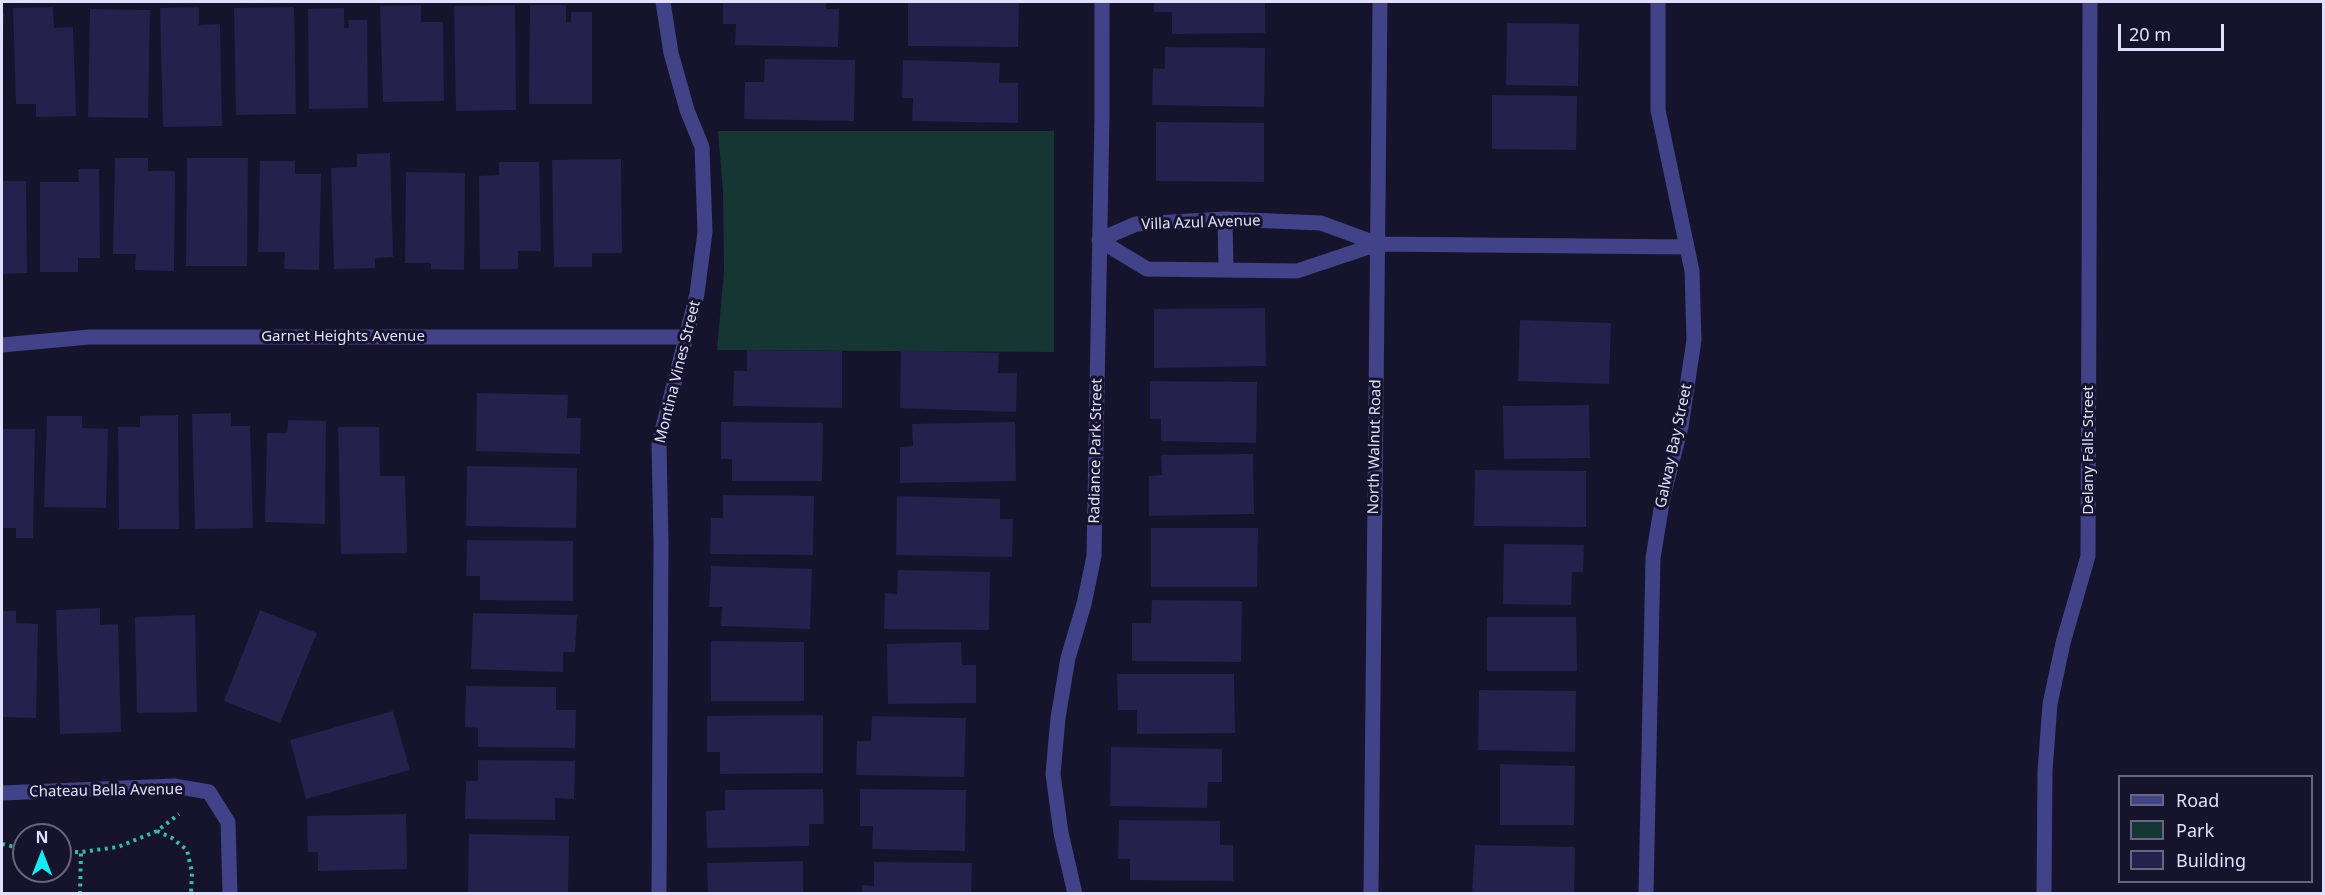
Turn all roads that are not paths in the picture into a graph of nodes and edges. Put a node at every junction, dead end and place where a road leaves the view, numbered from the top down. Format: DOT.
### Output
graph roads {
  1 [pos="663,2"];
  2 [pos="1102,2"];
  3 [pos="1380,2"];
  4 [pos="1658,2"];
  5 [pos="2090,2"];
  6 [pos="1225,219"];
  7 [pos="1100,240"];
  8 [pos="1378,244"];
  9 [pos="1687,247"];
  10 [pos="1226,270"];
  11 [pos="685,337"];
  12 [pos="2,345"];
  13 [pos="2,793"];
  14 [pos="230,894"];
  15 [pos="659,894"];
  16 [pos="1075,894"];
  17 [pos="1371,894"];
  18 [pos="1646,894"];
  19 [pos="2044,894"];
  1 -- 11 [label="street, Montina Vines Street"];
  2 -- 7 [label="street, Radiance Park Street"];
  3 -- 8 [label="street, North Walnut Road"];
  4 -- 9 [label="street, Galway Bay Street"];
  5 -- 19 [label="street, Delany Falls Street"];
  6 -- 7 [label="street, Villa Azul Avenue"];
  6 -- 8 [label="street, Villa Azul Avenue"];
  6 -- 10 [label="street"];
  7 -- 10 [label="street, Villa Azul Avenue"];
  7 -- 16 [label="street, Radiance Park Street"];
  8 -- 9 [label="street, Villa Azul Avenue"];
  8 -- 10 [label="street, Villa Azul Avenue"];
  8 -- 17 [label="street, North Walnut Road"];
  9 -- 18 [label="street, Galway Bay Street"];
  11 -- 12 [label="street, Garnet Heights Avenue"];
  11 -- 15 [label="street, Montina Vines Street"];
  13 -- 14 [label="street, Chateau Bella Avenue"];
}
